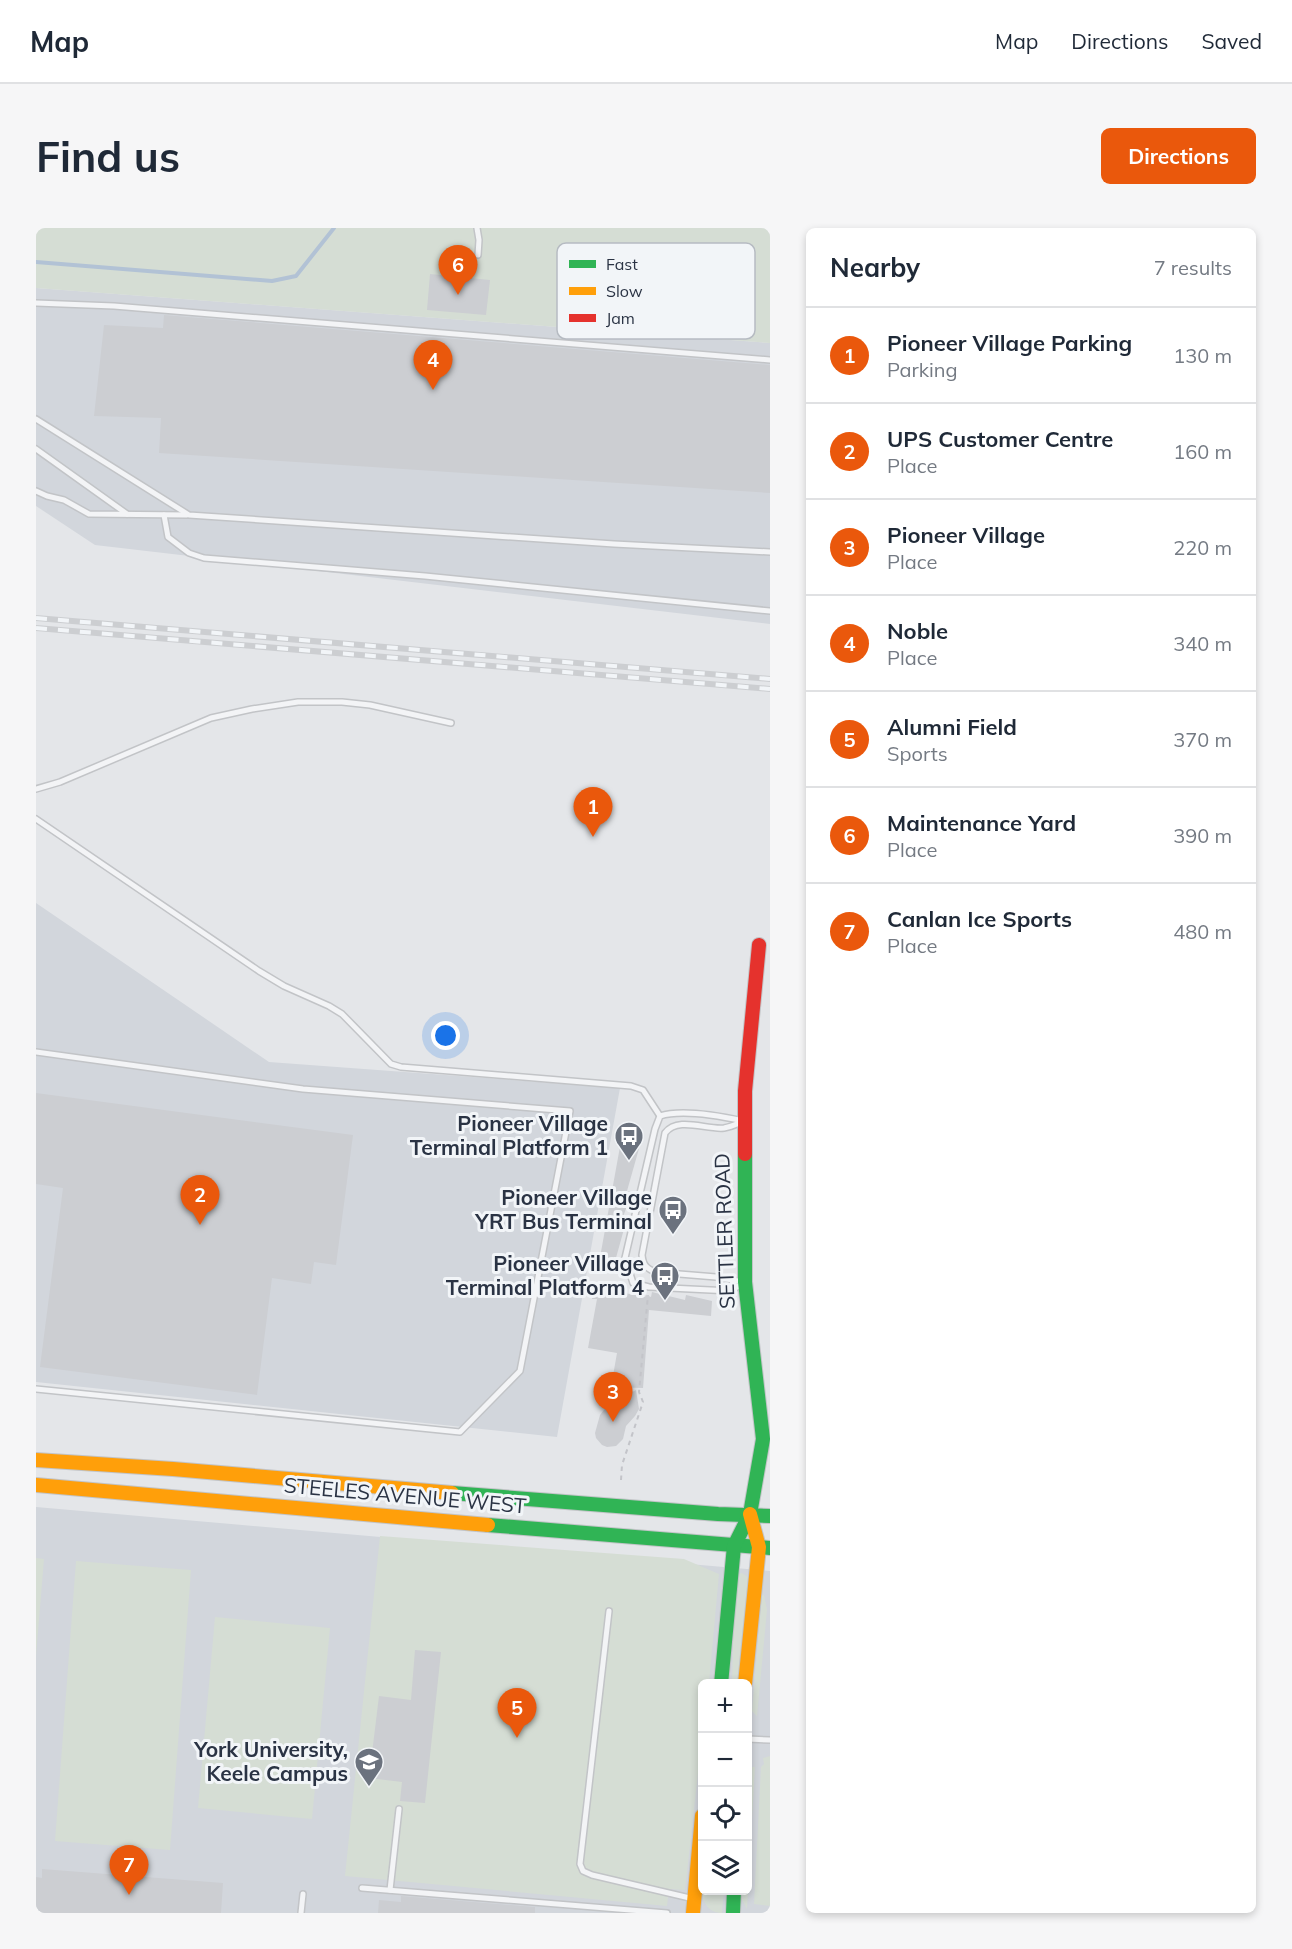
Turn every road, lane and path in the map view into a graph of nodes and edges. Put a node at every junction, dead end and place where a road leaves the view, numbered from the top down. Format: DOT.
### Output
graph roads {
  1 [pos="477,228"];
  2 [pos="478,255"];
  3 [pos="36,303"];
  4 [pos="770,360"];
  5 [pos="36,419"];
  6 [pos="36,449"];
  7 [pos="36,491"];
  8 [pos="128,515"];
  9 [pos="164,515"];
  10 [pos="189,515"];
  11 [pos="770,552"];
  12 [pos="770,611"];
  13 [pos="452,723"];
  14 [pos="36,789"];
  15 [pos="36,819"];
  16 [pos="759,945"];
  17 [pos="36,1052"];
  18 [pos="660,1116"];
  19 [pos="744,1122"];
  20 [pos="745,1282"];
  21 [pos="648,1287"];
  22 [pos="36,1389"];
  23 [pos="36,1460"];
  24 [pos="621,1480"];
  25 [pos="36,1485"];
  26 [pos="750,1514"];
  27 [pos="770,1516"];
  28 [pos="734,1546"];
  29 [pos="765,1548"];
  30 [pos="609,1611"];
  31 [pos="722,1679"];
  32 [pos="746,1679"];
  33 [pos="752,1739"];
  34 [pos="770,1740"];
  35 [pos="399,1809"];
  36 [pos="700,1841"];
  37 [pos="362,1888"];
  38 [pos="390,1890"];
  39 [pos="303,1894"];
  40 [pos="734,1895"];
  41 [pos="693,1906"];
  42 [pos="301,1913"];
  43 [pos="667,1913"];
  44 [pos="733,1913"];
  1 -- 2 [label="lane"];
  3 -- 4 [label="lane"];
  5 -- 10 [label="lane"];
  6 -- 8 [label="lane"];
  7 -- 8 [label="lane"];
  8 -- 9 [label="lane"];
  9 -- 10 [label="lane"];
  9 -- 12 [label="lane"];
  10 -- 11 [label="lane"];
  13 -- 14 [label="lane"];
  15 -- 18 [label="lane"];
  16 -- 19 [label="main road, SETTLER ROAD"];
  17 -- 22 [label="lane"];
  18 -- 19 [label="lane"];
  18 -- 21 [label="lane"];
  19 -- 20 [label="main road, SETTLER ROAD"];
  19 -- 20 [label="lane"];
  20 -- 21 [label="lane"];
  20 -- 26 [label="main road, SETTLER ROAD"];
  21 -- 24 [label="path"];
  23 -- 26 [label="main road, STEELES AVENUE WEST"];
  25 -- 28 [label="main road, STEELES AVENUE WEST"];
  26 -- 27 [label="main road, STEELES AVENUE WEST"];
  26 -- 28 [label="main road"];
  26 -- 29 [label="main road"];
  28 -- 29 [label="main road, STEELES AVENUE WEST"];
  28 -- 31 [label="main road"];
  29 -- 32 [label="main road"];
  30 -- 41 [label="lane"];
  33 -- 34 [label="lane"];
  35 -- 38 [label="lane"];
  36 -- 41 [label="main road"];
  37 -- 38 [label="lane"];
  38 -- 43 [label="lane"];
  39 -- 42 [label="lane"];
  40 -- 44 [label="main road"];
}
